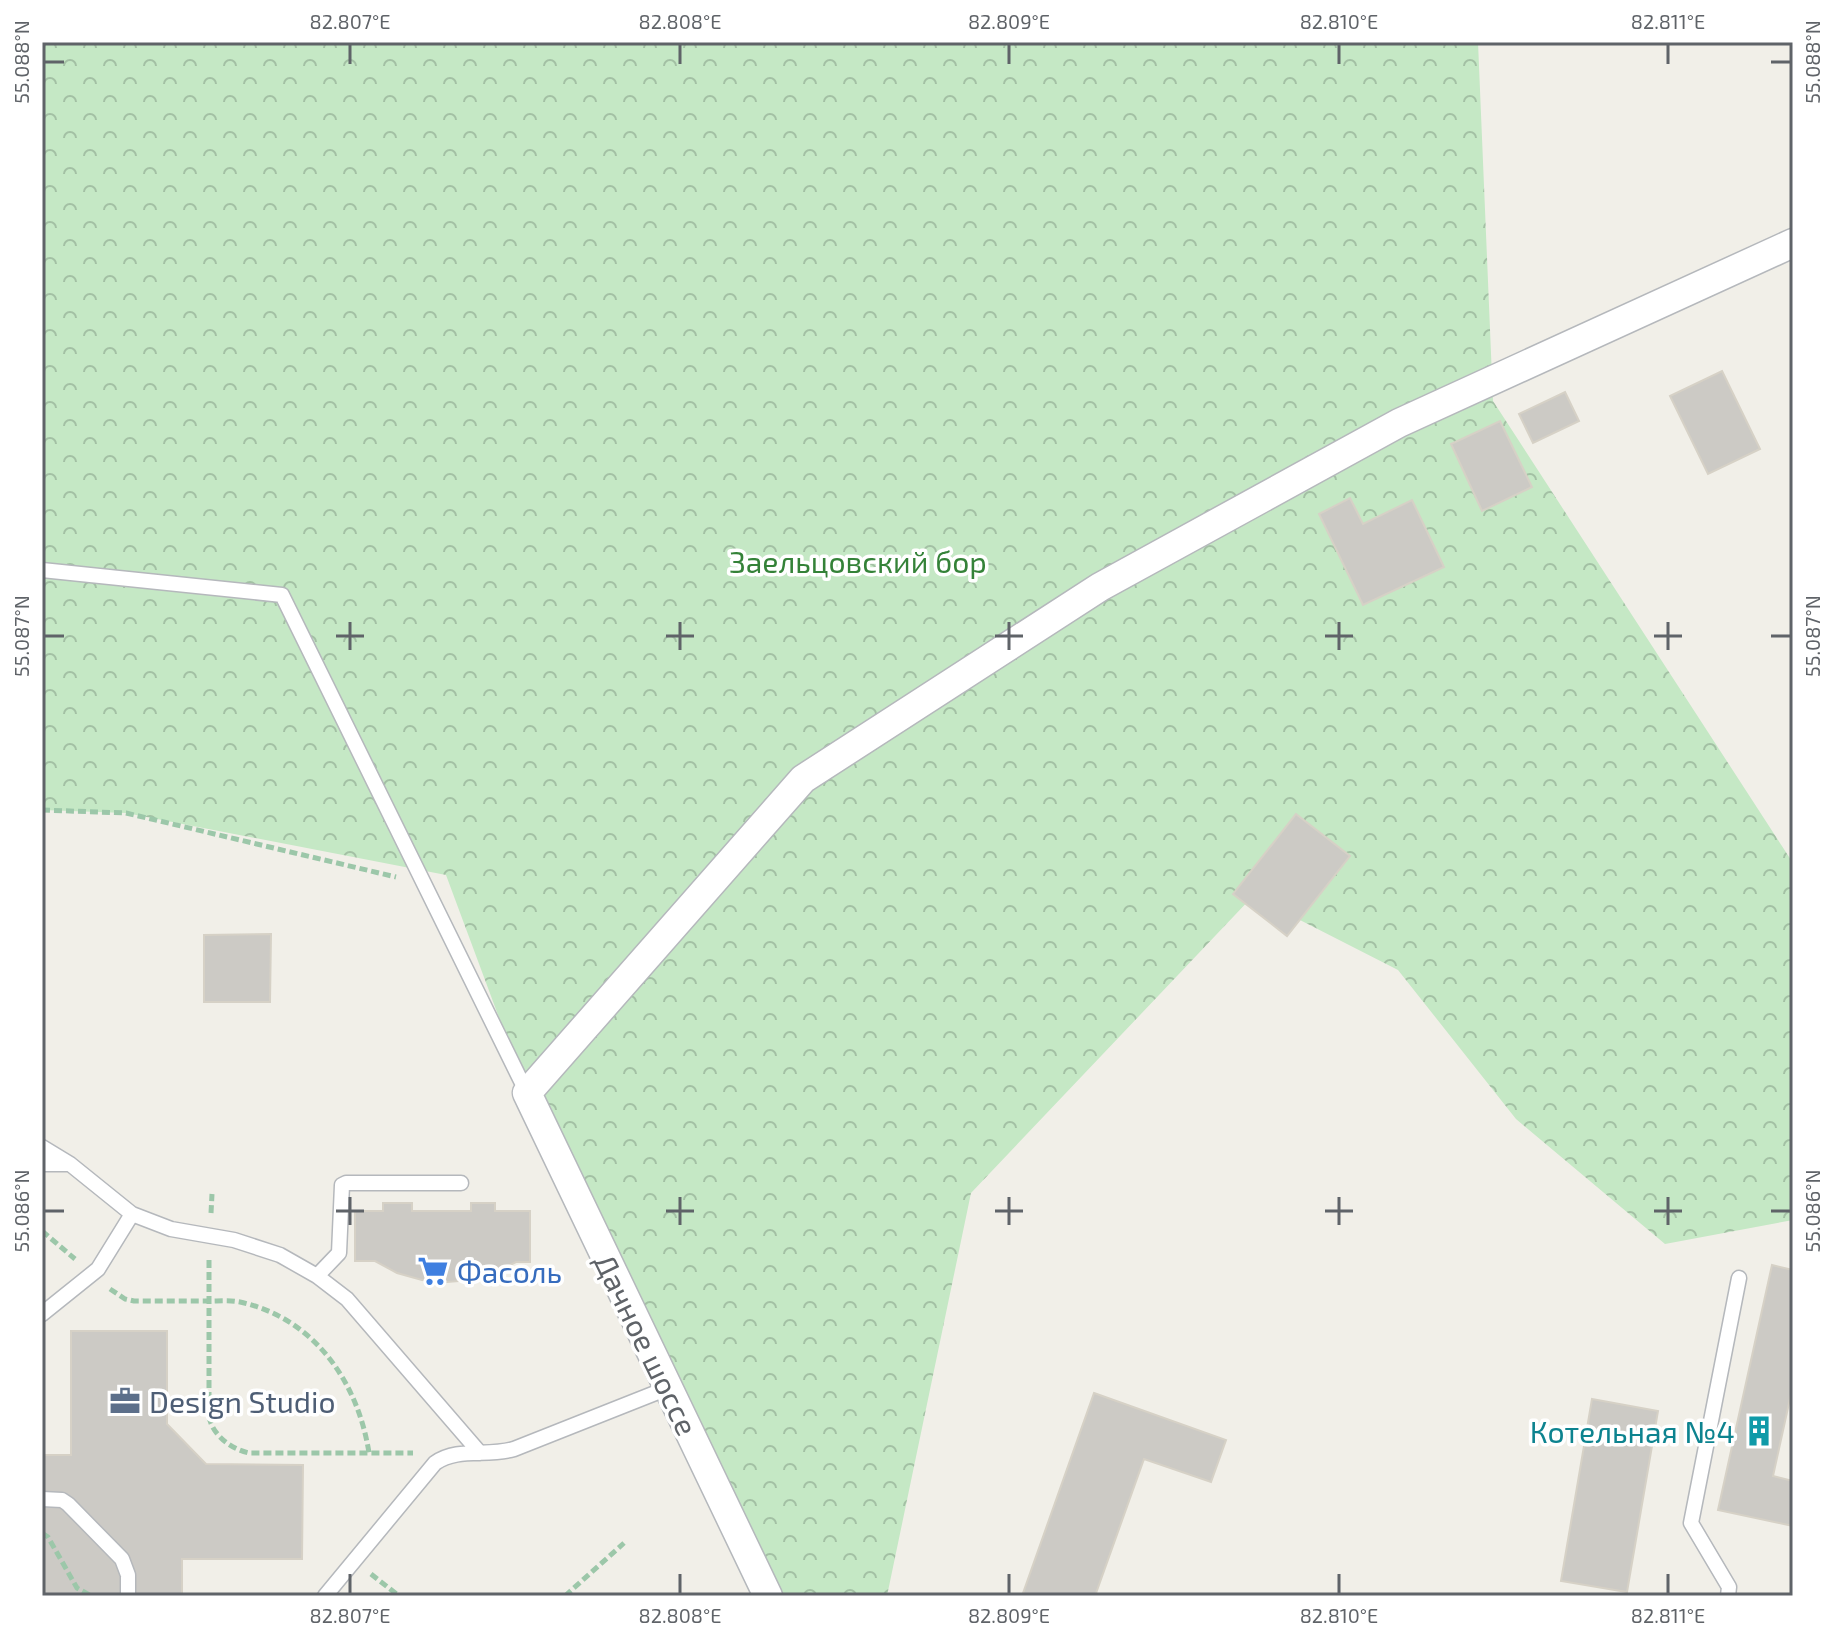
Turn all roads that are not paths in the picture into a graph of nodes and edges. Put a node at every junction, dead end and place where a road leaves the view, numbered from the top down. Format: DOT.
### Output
graph roads {
  1 [pos="1793,243"];
  2 [pos="42,570"];
  3 [pos="527,1093"];
  4 [pos="42,1147"];
  5 [pos="42,1164"];
  6 [pos="70,1164"];
  7 [pos="461,1183"];
  8 [pos="132,1214"];
  9 [pos="317,1276"];
  10 [pos="1739,1278"];
  11 [pos="42,1314"];
  12 [pos="668,1388"];
  13 [pos="480,1453"];
  14 [pos="42,1499"];
  15 [pos="128,1596"];
  16 [pos="325,1596"];
  17 [pos="768,1596"];
  18 [pos="1728,1596"];
  1 -- 3 [label="street"];
  2 -- 3 [label="lane"];
  3 -- 12 [label="street, Дачное шоссе"];
  4 -- 6 [label="lane"];
  5 -- 6 [label="lane"];
  6 -- 8 [label="lane"];
  7 -- 9 [label="lane"];
  8 -- 9 [label="lane"];
  8 -- 11 [label="lane"];
  9 -- 13 [label="lane"];
  10 -- 18 [label="lane"];
  12 -- 13 [label="lane"];
  12 -- 17 [label="street, Дачное шоссе"];
  13 -- 16 [label="lane"];
  14 -- 15 [label="lane"];
}
